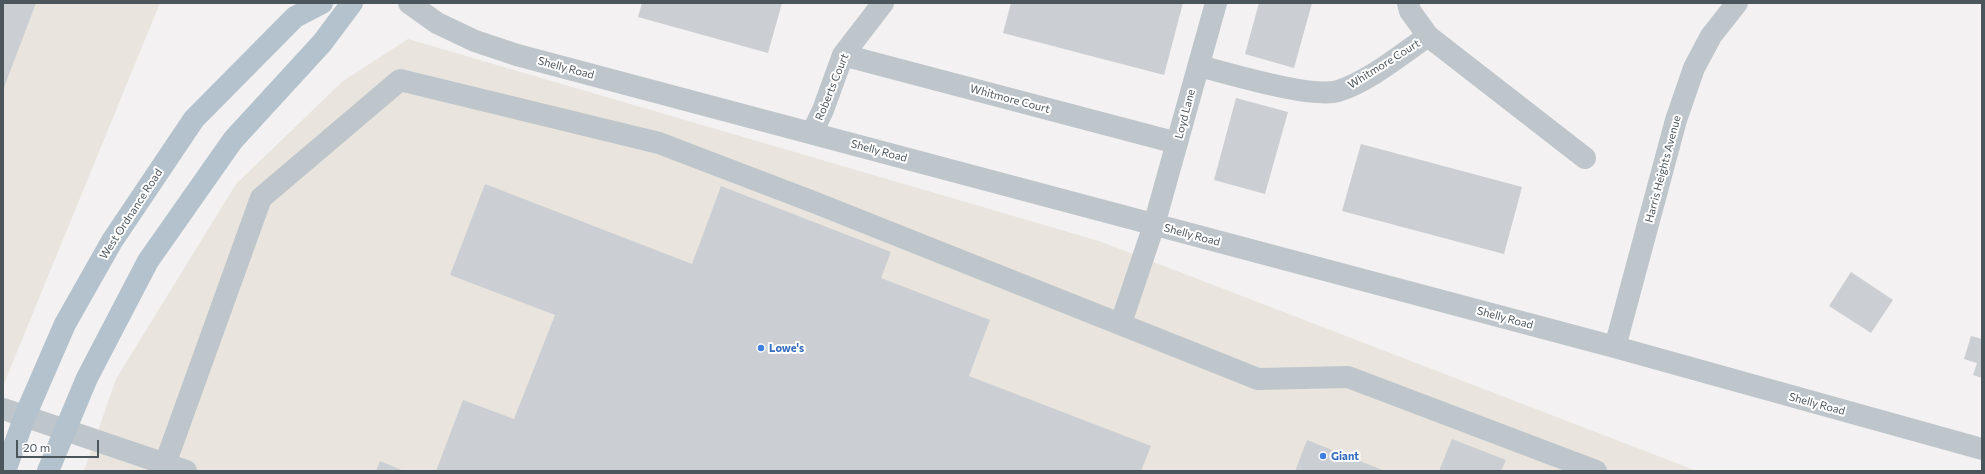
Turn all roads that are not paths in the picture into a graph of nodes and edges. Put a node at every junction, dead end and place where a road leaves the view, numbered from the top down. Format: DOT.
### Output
graph roads {
  1 [pos="322,3"];
  2 [pos="352,3"];
  3 [pos="409,3"];
  4 [pos="883,3"];
  5 [pos="1216,3"];
  6 [pos="1408,3"];
  7 [pos="1733,4"];
  8 [pos="1428,36"];
  9 [pos="843,55"];
  10 [pos="1198,66"];
  11 [pos="812,133"];
  12 [pos="1177,142"];
  13 [pos="1585,158"];
  14 [pos="1154,226"];
  15 [pos="1121,323"];
  16 [pos="1614,347"];
  17 [pos="3,408"];
  18 [pos="25,416"];
  19 [pos="65,429"];
  20 [pos="1982,449"];
  21 [pos="165,464"];
  22 [pos="5,471"];
  23 [pos="48,471"];
  24 [pos="186,471"];
  25 [pos="1596,471"];
  1 -- 18 [label="main road, West Ordnance Road"];
  2 -- 19 [label="main road"];
  3 -- 11 [label="street, Shelly Road"];
  4 -- 9 [label="street, Roberts Court"];
  5 -- 10 [label="street, Loyd Lane"];
  6 -- 8 [label="street, Whitmore Court"];
  7 -- 16 [label="street, Harris Heights Avenue"];
  8 -- 10 [label="street, Whitmore Court"];
  8 -- 13 [label="street, Whitmore Court"];
  9 -- 11 [label="street, Roberts Court"];
  9 -- 12 [label="street, Whitmore Court"];
  10 -- 12 [label="street, Loyd Lane"];
  11 -- 14 [label="street, Shelly Road"];
  12 -- 14 [label="street, Loyd Lane"];
  14 -- 15 [label="street, Loyd Lane"];
  14 -- 16 [label="street, Shelly Road"];
  15 -- 21 [label="street"];
  15 -- 25 [label="street"];
  16 -- 20 [label="street, Shelly Road"];
  17 -- 18 [label="street"];
  18 -- 19 [label="street"];
  18 -- 22 [label="main road, West Ordnance Road"];
  19 -- 21 [label="street"];
  19 -- 23 [label="main road"];
  21 -- 24 [label="street"];
}
